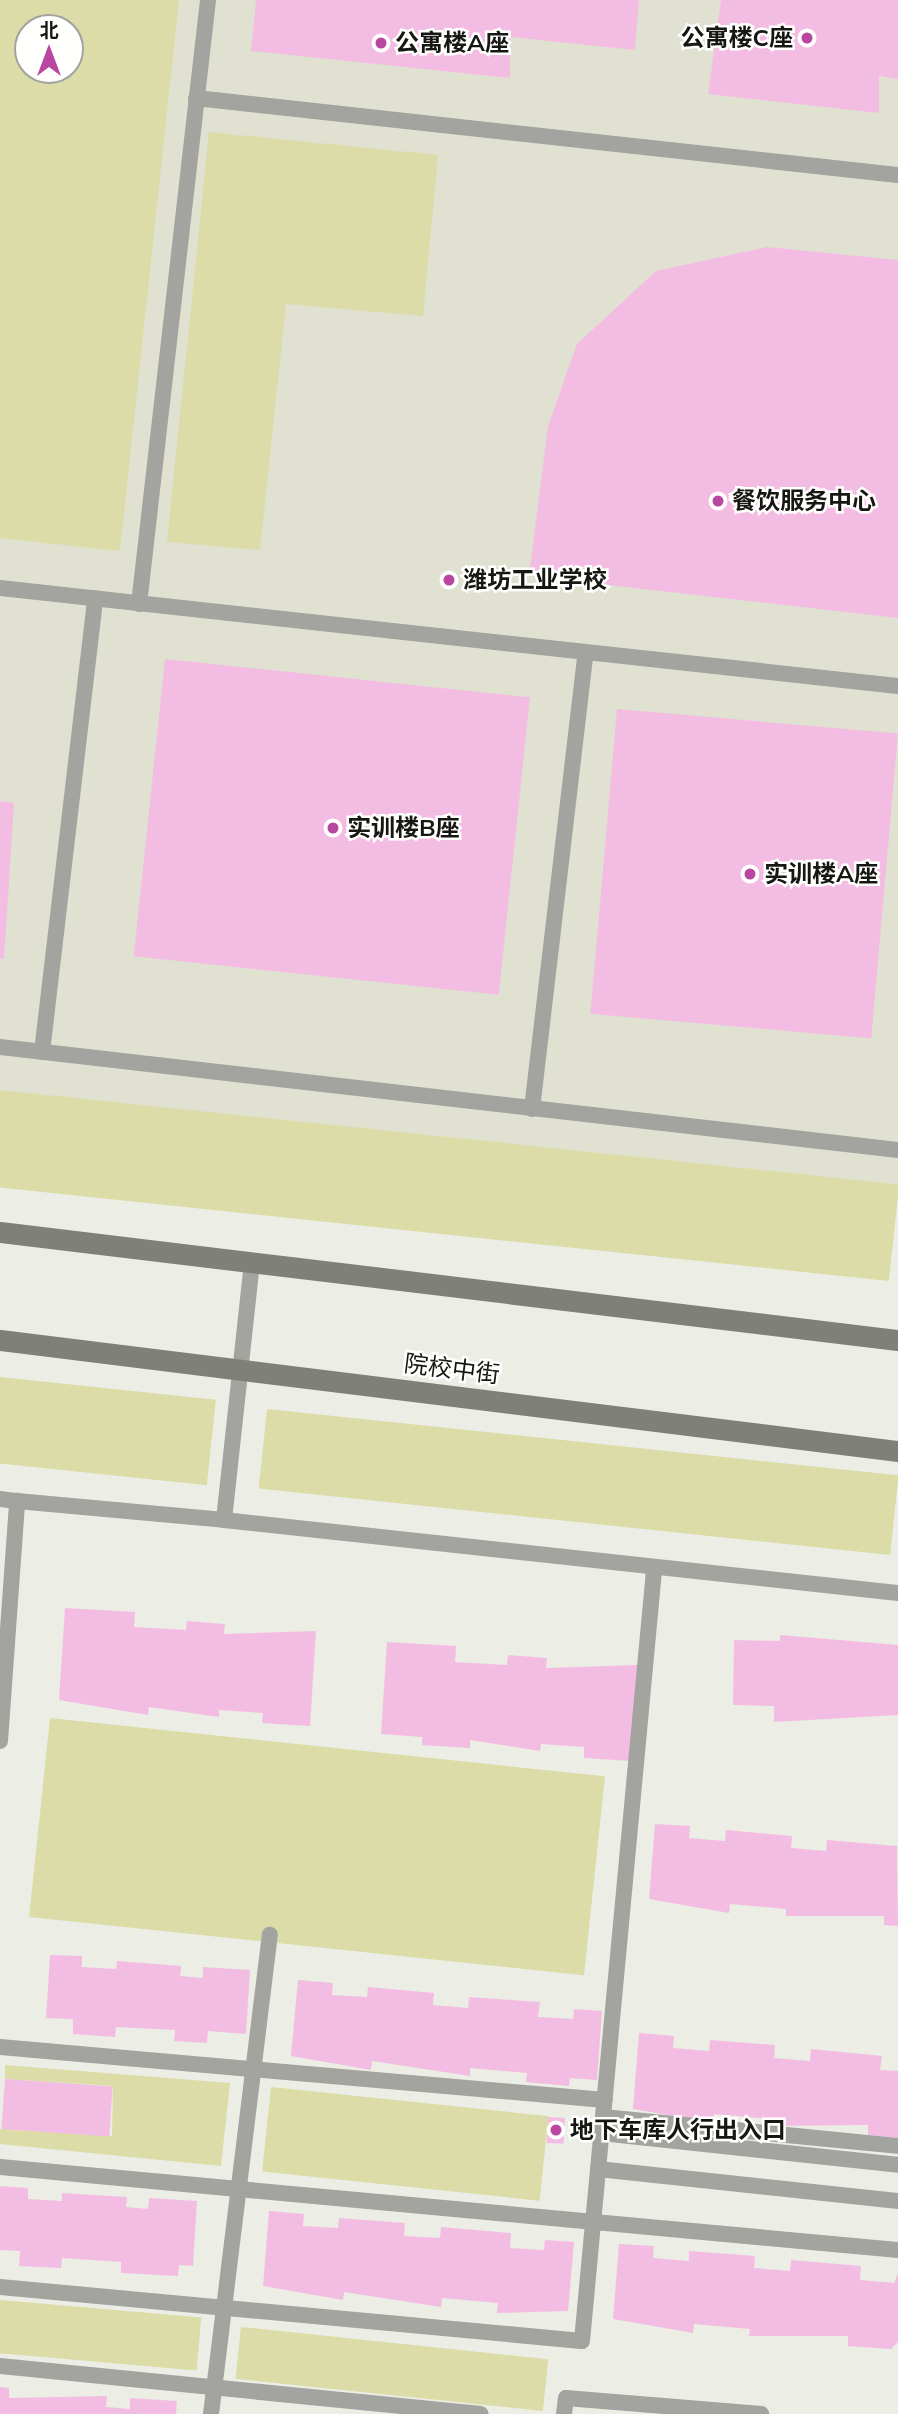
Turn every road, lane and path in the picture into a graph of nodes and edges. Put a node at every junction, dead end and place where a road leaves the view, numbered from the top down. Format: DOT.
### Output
graph roads {
  1 [pos="208,0"];
  2 [pos="196,99"];
  3 [pos="898,175"];
  4 [pos="0,588"];
  5 [pos="95,598"];
  6 [pos="139,604"];
  7 [pos="586,652"];
  8 [pos="898,686"];
  9 [pos="0,1048"];
  10 [pos="43,1052"];
  11 [pos="532,1108"];
  12 [pos="898,1150"];
  13 [pos="0,1232"];
  14 [pos="252,1263"];
  15 [pos="0,1340"];
  16 [pos="898,1340"];
  17 [pos="241,1369"];
  18 [pos="898,1451"];
  19 [pos="0,1499"];
  20 [pos="18,1501"];
  21 [pos="224,1520"];
  22 [pos="654,1570"];
  23 [pos="898,1593"];
  24 [pos="0,1741"];
  25 [pos="270,1935"];
  26 [pos="0,2047"];
  27 [pos="254,2067"];
  28 [pos="605,2100"];
  29 [pos="602,2125"];
  30 [pos="898,2146"];
  31 [pos="898,2165"];
  32 [pos="0,2167"];
  33 [pos="598,2169"];
  34 [pos="240,2186"];
  35 [pos="898,2201"];
  36 [pos="593,2221"];
  37 [pos="898,2249"];
  38 [pos="0,2287"];
  39 [pos="224,2310"];
  40 [pos="0,2366"];
  41 [pos="215,2388"];
  42 [pos="211,2414"];
  43 [pos="481,2414"];
  44 [pos="565,2414"];
  45 [pos="761,2414"];
  1 -- 2 [label="lane"];
  2 -- 3 [label="lane"];
  2 -- 6 [label="lane"];
  4 -- 5 [label="lane"];
  5 -- 6 [label="lane"];
  5 -- 10 [label="lane"];
  6 -- 7 [label="lane"];
  7 -- 8 [label="lane"];
  7 -- 11 [label="lane"];
  9 -- 10 [label="lane"];
  10 -- 11 [label="lane"];
  11 -- 12 [label="lane"];
  13 -- 14 [label="main road"];
  14 -- 16 [label="main road"];
  14 -- 17 [label="lane"];
  15 -- 17 [label="main road, 院校中街"];
  17 -- 18 [label="main road, 院校中街"];
  17 -- 21 [label="lane"];
  19 -- 20 [label="lane"];
  20 -- 21 [label="lane"];
  20 -- 24 [label="lane"];
  21 -- 22 [label="lane"];
  22 -- 23 [label="lane"];
  22 -- 28 [label="lane"];
  25 -- 27 [label="lane"];
  26 -- 27 [label="lane"];
  27 -- 28 [label="lane"];
  27 -- 34 [label="lane"];
  28 -- 29 [label="lane"];
  29 -- 30 [label="lane"];
  29 -- 31 [label="lane"];
  29 -- 33 [label="lane"];
  32 -- 34 [label="lane"];
  33 -- 35 [label="lane"];
  33 -- 36 [label="lane"];
  34 -- 36 [label="lane"];
  34 -- 39 [label="lane"];
  36 -- 37 [label="lane"];
  36 -- 39 [label="lane"];
  38 -- 39 [label="lane"];
  39 -- 41 [label="lane"];
  40 -- 41 [label="lane"];
  41 -- 42 [label="lane"];
  41 -- 43 [label="lane"];
  44 -- 45 [label="lane"];
}
